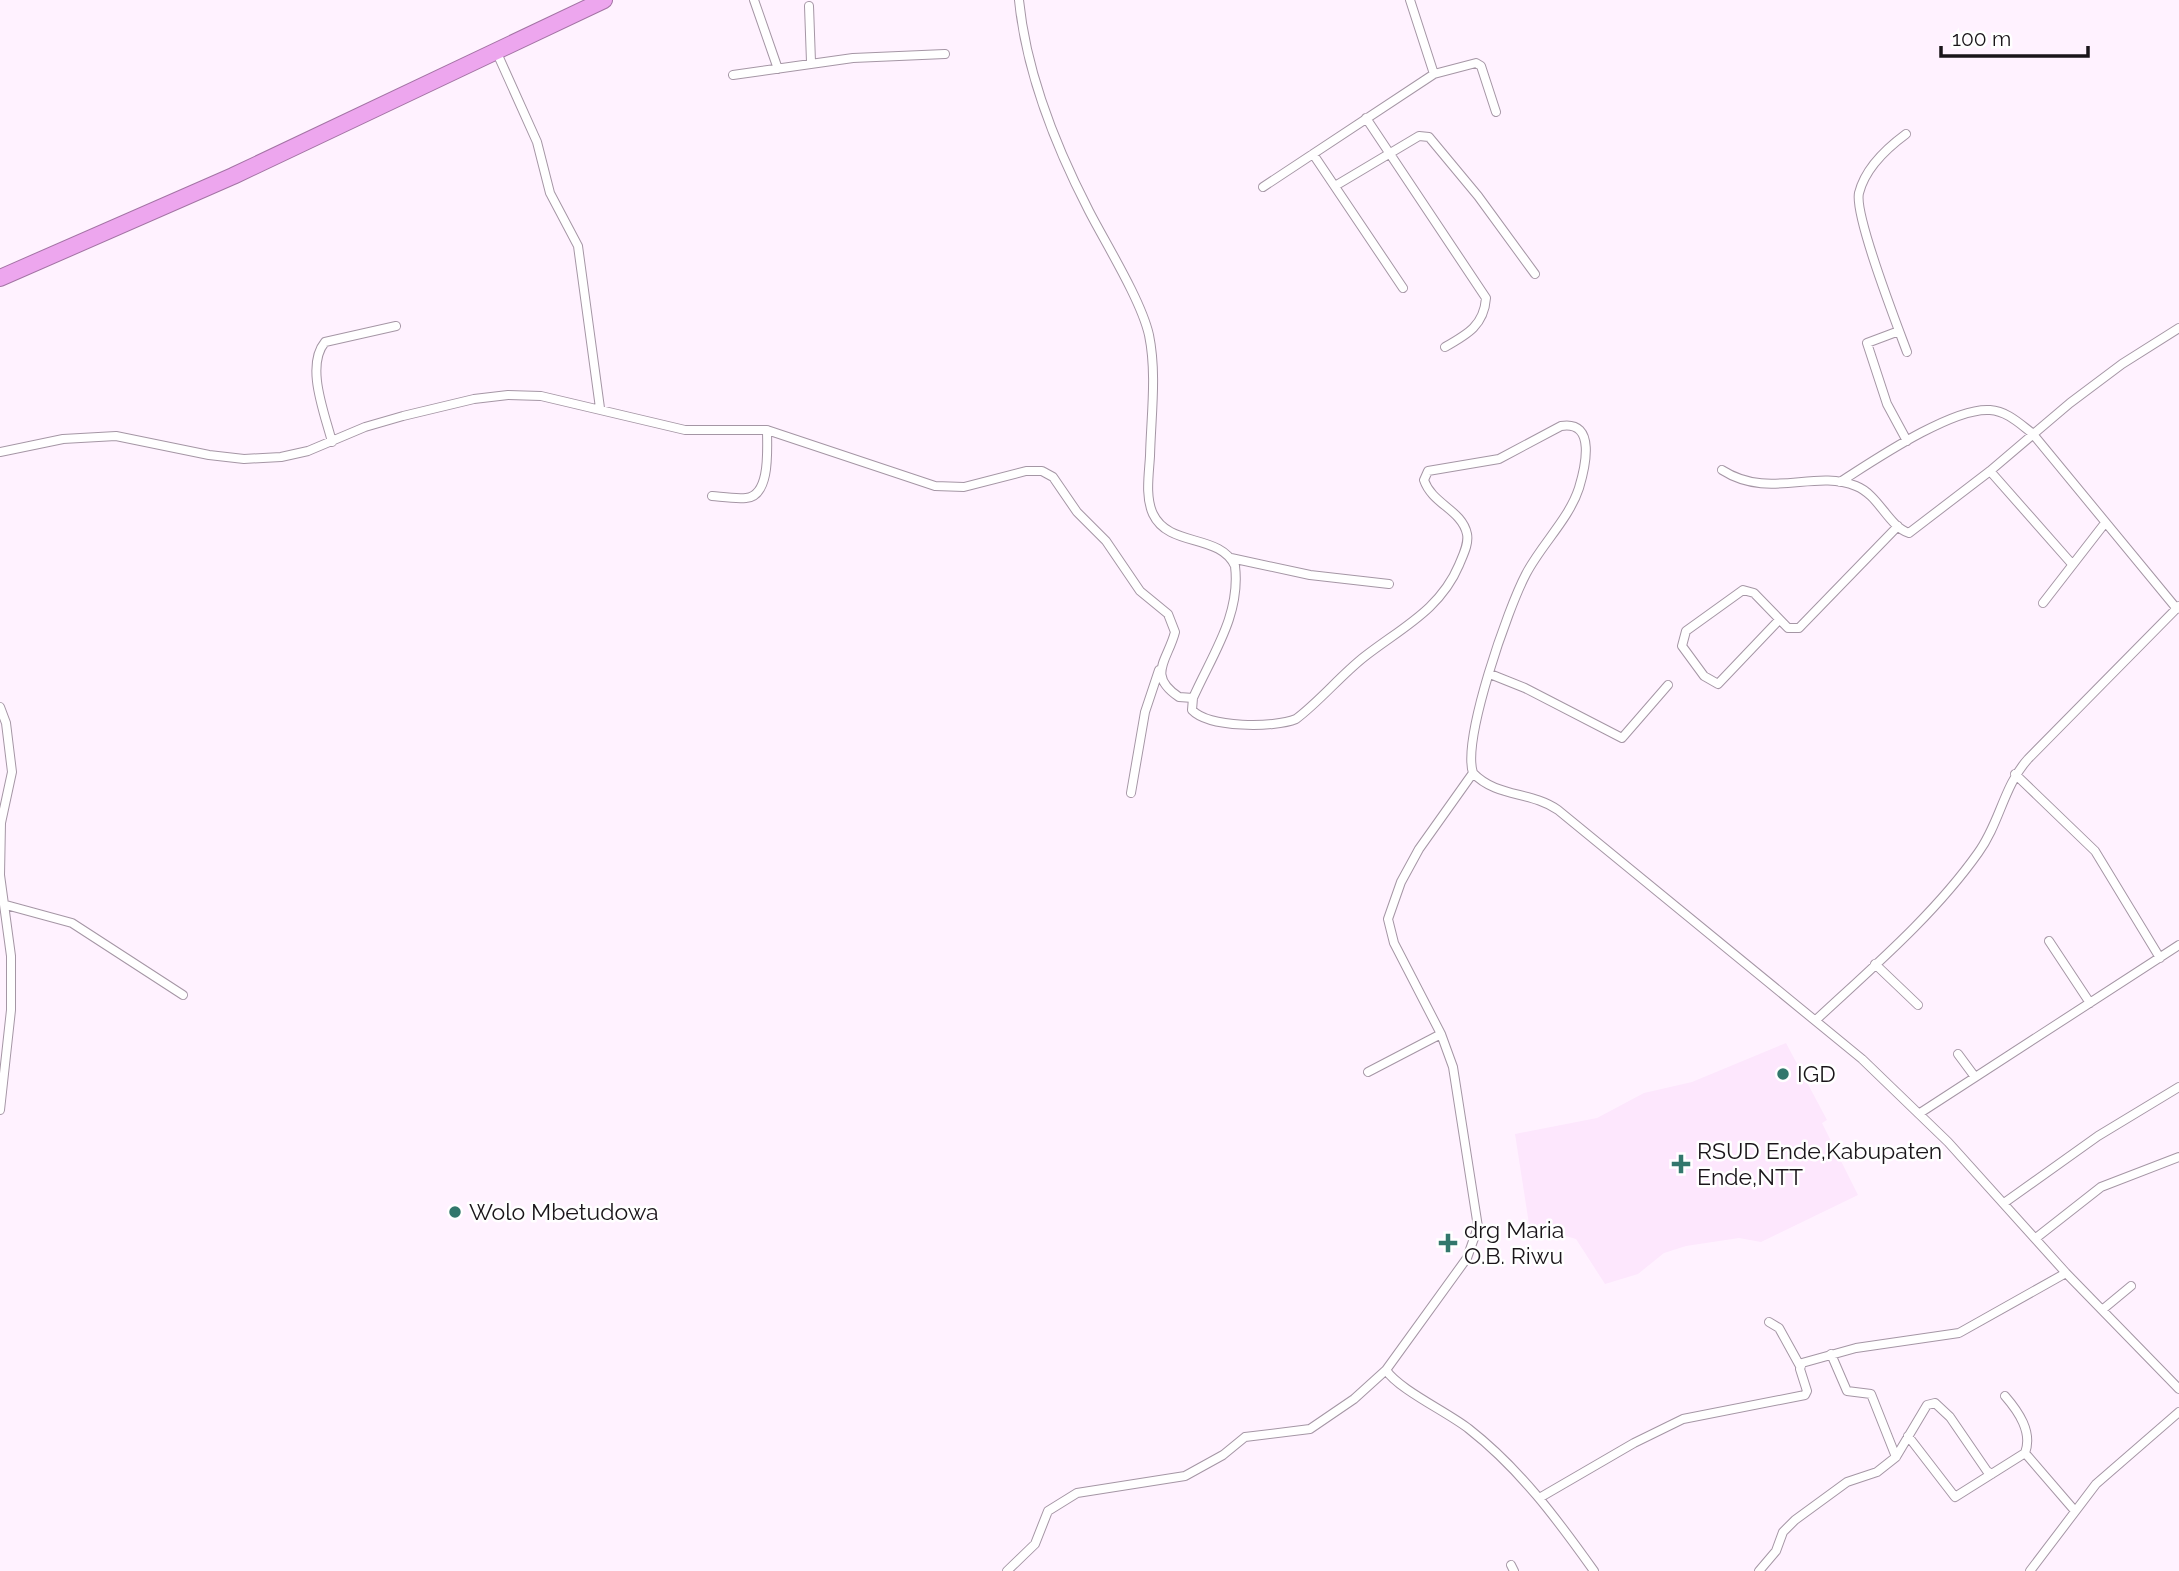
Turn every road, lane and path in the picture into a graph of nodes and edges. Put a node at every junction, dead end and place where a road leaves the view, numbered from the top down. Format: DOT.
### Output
graph roads {
  1 [pos="604,0"];
  2 [pos="754,0"];
  3 [pos="1019,0"];
  4 [pos="1410,0"];
  5 [pos="809,6"];
  6 [pos="497,53"];
  7 [pos="944,54"];
  8 [pos="811,62"];
  9 [pos="778,69"];
  10 [pos="1434,74"];
  11 [pos="733,75"];
  12 [pos="1496,112"];
  13 [pos="1366,118"];
  14 [pos="1906,135"];
  15 [pos="1312,153"];
  16 [pos="1387,154"];
  17 [pos="1335,186"];
  18 [pos="1264,187"];
  19 [pos="1535,274"];
  20 [pos="0,278"];
  21 [pos="1403,288"];
  22 [pos="396,326"];
  23 [pos="2179,328"];
  24 [pos="1899,331"];
  25 [pos="1445,347"];
  26 [pos="1907,352"];
  27 [pos="600,408"];
  28 [pos="767,430"];
  29 [pos="2032,433"];
  30 [pos="1907,441"];
  31 [pos="331,442"];
  32 [pos="0,452"];
  33 [pos="1722,470"];
  34 [pos="1990,471"];
  35 [pos="1839,482"];
  36 [pos="712,496"];
  37 [pos="2105,523"];
  38 [pos="1898,526"];
  39 [pos="1231,558"];
  40 [pos="2072,564"];
  41 [pos="1389,584"];
  42 [pos="2043,603"];
  43 [pos="2177,610"];
  44 [pos="1779,621"];
  45 [pos="1160,669"];
  46 [pos="1490,674"];
  47 [pos="1668,685"];
  48 [pos="1192,698"];
  49 [pos="0,707"];
  50 [pos="1474,773"];
  51 [pos="2015,774"];
  52 [pos="1131,793"];
  53 [pos="6,905"];
  54 [pos="2049,941"];
  55 [pos="2179,945"];
  56 [pos="2160,958"];
  57 [pos="1875,964"];
  58 [pos="183,995"];
  59 [pos="2090,1003"];
  60 [pos="1918,1006"];
  61 [pos="1817,1019"];
  62 [pos="1441,1034"];
  63 [pos="1958,1054"];
  64 [pos="1368,1072"];
  65 [pos="1975,1077"];
  66 [pos="2179,1087"];
  67 [pos="0,1110"];
  68 [pos="1920,1113"];
  69 [pos="2179,1157"];
  70 [pos="2004,1203"];
  71 [pos="2036,1238"];
  72 [pos="2066,1273"];
  73 [pos="2131,1286"];
  74 [pos="2102,1310"];
  75 [pos="1769,1322"];
  76 [pos="1831,1354"];
  77 [pos="1800,1366"];
  78 [pos="1386,1370"];
  79 [pos="2179,1389"];
  80 [pos="2005,1396"];
  81 [pos="2179,1412"];
  82 [pos="1909,1436"];
  83 [pos="2025,1453"];
  84 [pos="1896,1457"];
  85 [pos="1992,1474"];
  86 [pos="1541,1497"];
  87 [pos="2075,1511"];
  88 [pos="1007,1571"];
  89 [pos="1593,1571"];
  90 [pos="1759,1571"];
  91 [pos="2030,1571"];
  1 -- 6 [label="highway"];
  2 -- 9 [label="street"];
  3 -- 39 [label="street"];
  4 -- 10 [label="street"];
  5 -- 8 [label="street"];
  6 -- 20 [label="highway"];
  6 -- 27 [label="street"];
  7 -- 8 [label="street"];
  8 -- 9 [label="street"];
  9 -- 11 [label="street"];
  10 -- 12 [label="street"];
  10 -- 13 [label="street"];
  13 -- 15 [label="street"];
  13 -- 16 [label="street"];
  14 -- 24 [label="street"];
  15 -- 17 [label="street"];
  15 -- 18 [label="street"];
  16 -- 17 [label="street"];
  16 -- 19 [label="street"];
  16 -- 25 [label="street"];
  17 -- 21 [label="street"];
  22 -- 31 [label="street"];
  23 -- 29 [label="street"];
  24 -- 26 [label="street"];
  24 -- 30 [label="street"];
  27 -- 28 [label="street"];
  27 -- 31 [label="street"];
  28 -- 36 [label="street"];
  28 -- 45 [label="street"];
  29 -- 30 [label="street"];
  29 -- 34 [label="street"];
  29 -- 37 [label="street"];
  30 -- 35 [label="street"];
  31 -- 32 [label="street"];
  33 -- 35 [label="street"];
  34 -- 38 [label="street"];
  34 -- 40 [label="street"];
  35 -- 38 [label="street"];
  37 -- 40 [label="street"];
  37 -- 43 [label="street"];
  38 -- 44 [label="street"];
  39 -- 41 [label="street"];
  39 -- 48 [label="street"];
  40 -- 42 [label="street"];
  43 -- 51 [label="street"];
  44 -- 44 [label="street"];
  45 -- 48 [label="street"];
  45 -- 52 [label="street"];
  46 -- 47 [label="street"];
  46 -- 48 [label="street"];
  46 -- 50 [label="street"];
  49 -- 53 [label="street"];
  50 -- 61 [label="street"];
  50 -- 62 [label="street"];
  51 -- 56 [label="street"];
  51 -- 57 [label="street"];
  53 -- 58 [label="street"];
  53 -- 67 [label="street"];
  54 -- 59 [label="street"];
  55 -- 56 [label="street"];
  56 -- 59 [label="street"];
  57 -- 60 [label="street"];
  57 -- 61 [label="street"];
  59 -- 65 [label="street"];
  61 -- 68 [label="street"];
  62 -- 64 [label="street"];
  62 -- 78 [label="street"];
  63 -- 65 [label="street"];
  65 -- 68 [label="street"];
  66 -- 70 [label="street"];
  68 -- 70 [label="street"];
  69 -- 71 [label="street"];
  70 -- 71 [label="street"];
  71 -- 72 [label="street"];
  72 -- 74 [label="street"];
  72 -- 76 [label="street"];
  73 -- 74 [label="street"];
  74 -- 79 [label="street"];
  75 -- 77 [label="street"];
  76 -- 77 [label="street"];
  76 -- 84 [label="street"];
  77 -- 86 [label="street"];
  78 -- 86 [label="street"];
  78 -- 88 [label="street"];
  80 -- 83 [label="street"];
  81 -- 87 [label="street"];
  82 -- 84 [label="street"];
  82 -- 85 [label="street"];
  82 -- 85 [label="street"];
  83 -- 85 [label="street"];
  83 -- 87 [label="street"];
  84 -- 90 [label="street"];
  86 -- 89 [label="street"];
  87 -- 91 [label="street"];
}
